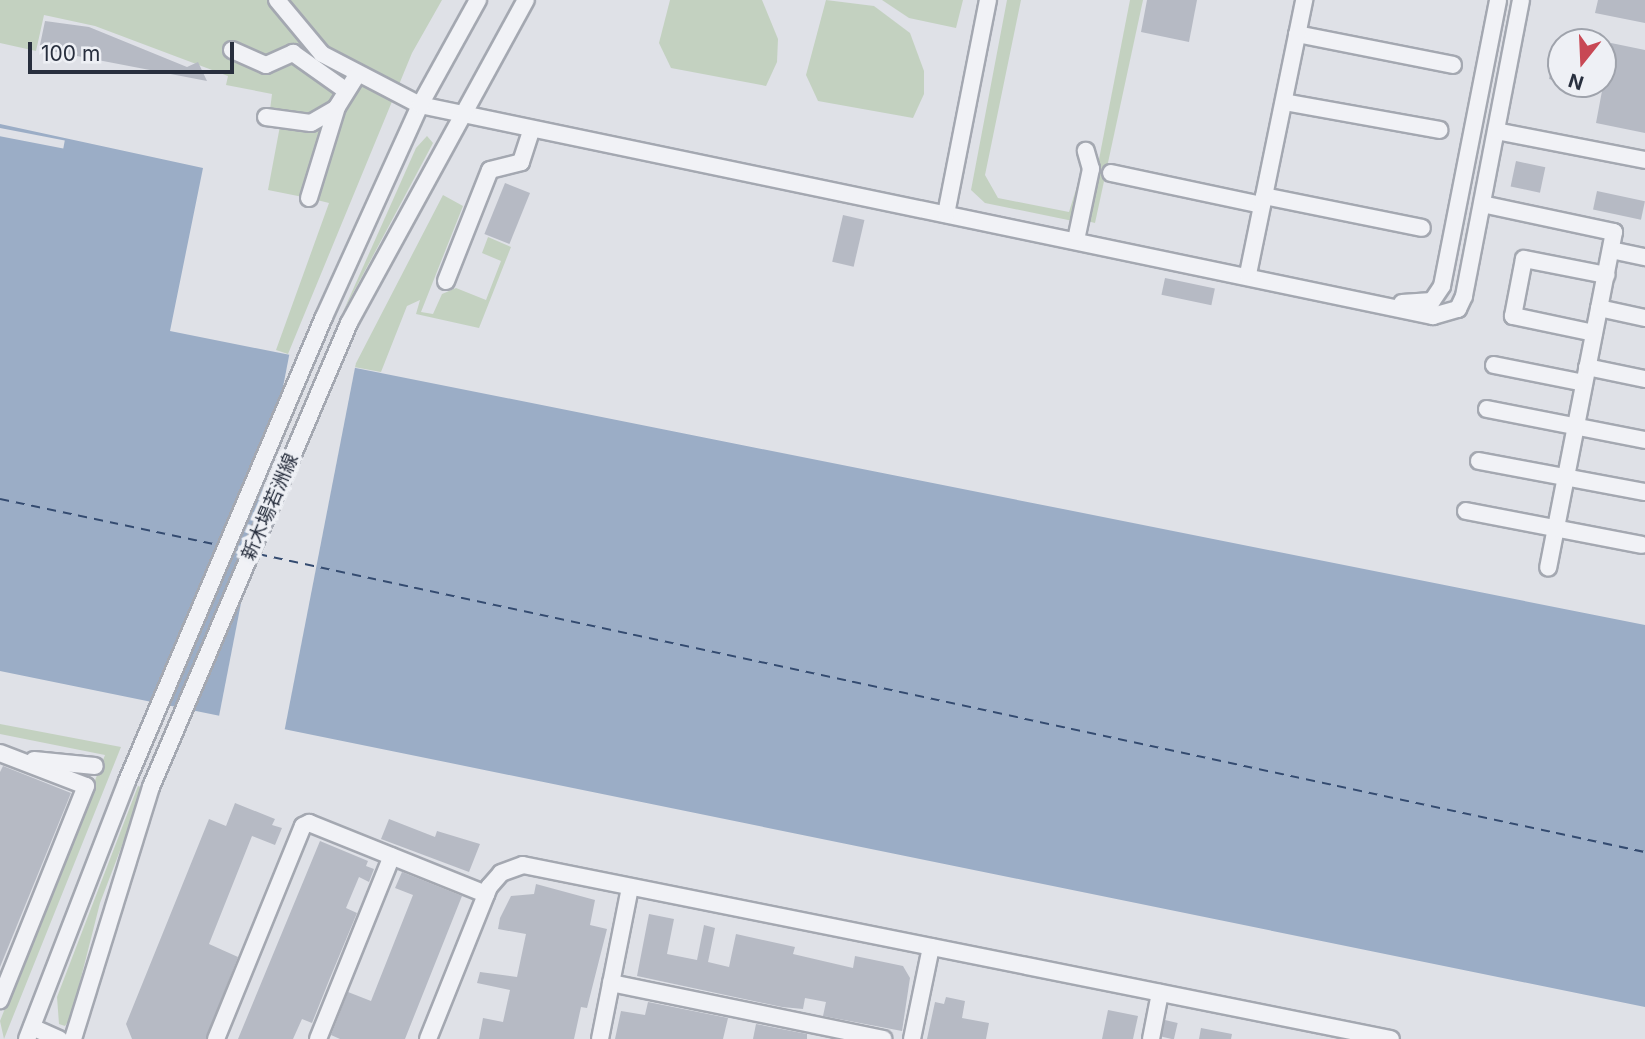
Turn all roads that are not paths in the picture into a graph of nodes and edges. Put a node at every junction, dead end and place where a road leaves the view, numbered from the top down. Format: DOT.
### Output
graph roads {
  1 [pos="277,0"];
  2 [pos="478,0"];
  3 [pos="526,0"];
  4 [pos="988,0"];
  5 [pos="1304,0"];
  6 [pos="1494,1"];
  7 [pos="1520,3"];
  8 [pos="1297,34"];
  9 [pos="232,50"];
  10 [pos="1453,65"];
  11 [pos="356,76"];
  12 [pos="345,90"];
  13 [pos="1284,102"];
  14 [pos="420,105"];
  15 [pos="337,107"];
  16 [pos="460,115"];
  17 [pos="266,117"];
  18 [pos="1439,130"];
  19 [pos="531,131"];
  20 [pos="1496,131"];
  21 [pos="1086,151"];
  22 [pos="1645,160"];
  23 [pos="1111,173"];
  24 [pos="309,198"];
  25 [pos="1263,200"];
  26 [pos="1482,204"];
  27 [pos="946,214"];
  28 [pos="1422,228"];
  29 [pos="1076,240"];
  30 [pos="1611,250"];
  31 [pos="1645,257"];
  32 [pos="1248,274"];
  33 [pos="1606,275"];
  34 [pos="446,281"];
  35 [pos="1392,303"];
  36 [pos="1599,308"];
  37 [pos="1645,318"];
  38 [pos="1594,333"];
  39 [pos="1494,365"];
  40 [pos="1586,375"];
  41 [pos="1645,379"];
  42 [pos="1487,409"];
  43 [pos="1576,426"];
  44 [pos="1645,440"];
  45 [pos="1479,461"];
  46 [pos="1566,477"];
  47 [pos="1645,492"];
  48 [pos="1466,511"];
  49 [pos="1555,530"];
  50 [pos="1642,545"];
  51 [pos="1548,568"];
  52 [pos="7,755"];
  53 [pos="94,766"];
  54 [pos="392,856"];
  55 [pos="630,887"];
  56 [pos="486,894"];
  57 [pos="931,947"];
  58 [pos="611,983"];
  59 [pos="1160,993"];
  60 [pos="0,1000"];
  61 [pos="30,1033"];
  62 [pos="60,1039"];
  63 [pos="73,1039"];
  64 [pos="216,1039"];
  65 [pos="318,1039"];
  66 [pos="428,1039"];
  67 [pos="600,1039"];
  68 [pos="883,1039"];
  69 [pos="912,1039"];
  70 [pos="1151,1039"];
  71 [pos="1391,1039"];
  1 -- 11 [label="street"];
  2 -- 14 [label="street, 新木場若洲線"];
  3 -- 16 [label="street, 新木場若洲線"];
  4 -- 27 [label="street"];
  5 -- 8 [label="street"];
  6 -- 7 [label="street"];
  6 -- 35 [label="street"];
  7 -- 20 [label="street"];
  8 -- 10 [label="street"];
  8 -- 13 [label="street"];
  9 -- 12 [label="street"];
  11 -- 12 [label="street"];
  11 -- 14 [label="street"];
  12 -- 15 [label="street"];
  13 -- 18 [label="street"];
  13 -- 25 [label="street"];
  14 -- 16 [label="street"];
  14 -- 61 [label="street, 新木場若洲線"];
  15 -- 17 [label="street"];
  15 -- 24 [label="street"];
  16 -- 19 [label="street"];
  16 -- 63 [label="street, 新木場若洲線"];
  19 -- 27 [label="street"];
  19 -- 34 [label="street"];
  20 -- 22 [label="street"];
  20 -- 26 [label="street"];
  21 -- 29 [label="street"];
  23 -- 25 [label="street"];
  25 -- 28 [label="street"];
  25 -- 32 [label="street"];
  26 -- 30 [label="street"];
  26 -- 35 [label="street"];
  27 -- 29 [label="street"];
  29 -- 32 [label="street"];
  30 -- 31 [label="street"];
  30 -- 33 [label="street"];
  32 -- 35 [label="street"];
  33 -- 36 [label="street"];
  33 -- 38 [label="street"];
  36 -- 37 [label="street"];
  36 -- 38 [label="street"];
  38 -- 40 [label="street"];
  39 -- 40 [label="street"];
  40 -- 41 [label="street"];
  40 -- 43 [label="street"];
  42 -- 43 [label="street"];
  43 -- 44 [label="street"];
  43 -- 46 [label="street"];
  45 -- 46 [label="street"];
  46 -- 47 [label="street"];
  46 -- 49 [label="street"];
  48 -- 49 [label="street"];
  49 -- 50 [label="street"];
  49 -- 51 [label="street"];
  52 -- 53 [label="street"];
  52 -- 60 [label="street"];
  54 -- 56 [label="street"];
  54 -- 64 [label="street"];
  54 -- 65 [label="street"];
  55 -- 56 [label="street"];
  55 -- 57 [label="street"];
  55 -- 58 [label="street"];
  56 -- 66 [label="street"];
  57 -- 59 [label="street"];
  57 -- 69 [label="street"];
  58 -- 67 [label="street"];
  58 -- 68 [label="street"];
  59 -- 70 [label="street"];
  59 -- 71 [label="street"];
  61 -- 62 [label="street"];
}
